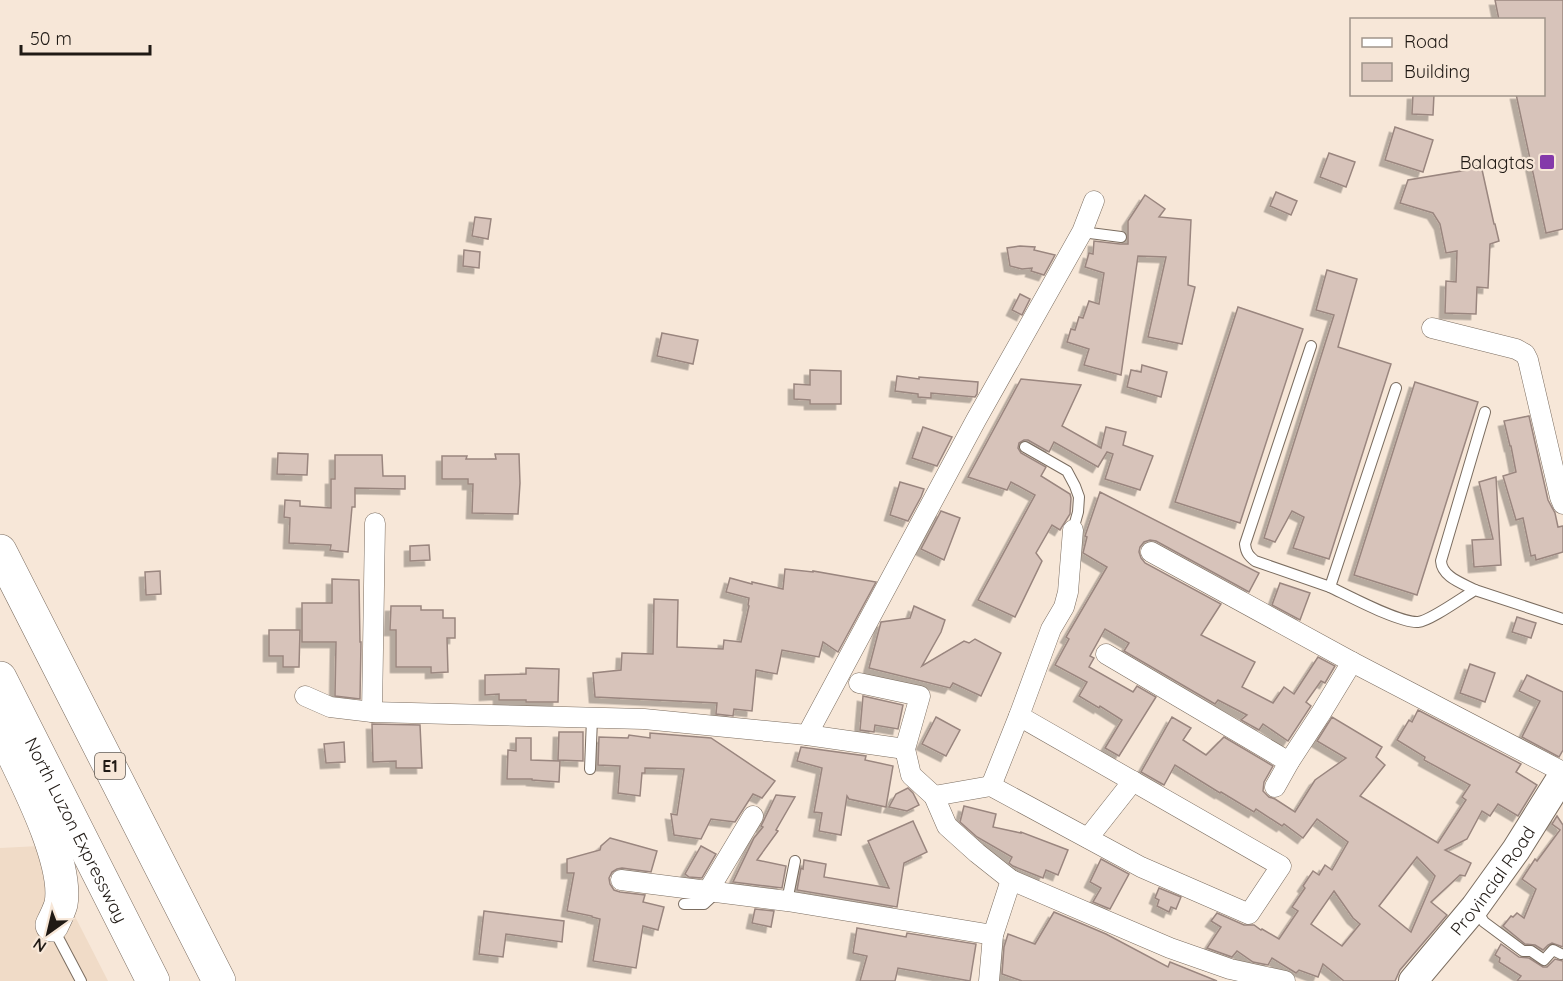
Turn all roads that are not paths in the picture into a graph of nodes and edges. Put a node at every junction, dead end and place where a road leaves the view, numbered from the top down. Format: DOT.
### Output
graph roads {
  1 [pos="1094,201"];
  2 [pos="1082,232"];
  3 [pos="1121,237"];
  4 [pos="1432,328"];
  5 [pos="1311,346"];
  6 [pos="1396,388"];
  7 [pos="1485,412"];
  8 [pos="1025,447"];
  9 [pos="1563,504"];
  10 [pos="375,523"];
  11 [pos="1073,530"];
  12 [pos="0,551"];
  13 [pos="1151,552"];
  14 [pos="1330,587"];
  15 [pos="1476,590"];
  16 [pos="1563,619"];
  17 [pos="1106,654"];
  18 [pos="1352,662"];
  19 [pos="0,678"];
  20 [pos="859,683"];
  21 [pos="305,696"];
  22 [pos="372,711"];
  23 [pos="1020,716"];
  24 [pos="592,719"];
  25 [pos="0,727"];
  26 [pos="807,735"];
  27 [pos="905,749"];
  28 [pos="1288,762"];
  29 [pos="590,770"];
  30 [pos="1563,773"];
  31 [pos="1133,781"];
  32 [pos="991,786"];
  33 [pos="1275,787"];
  34 [pos="934,796"];
  35 [pos="753,816"];
  36 [pos="1088,838"];
  37 [pos="795,861"];
  38 [pos="621,880"];
  39 [pos="1011,880"];
  40 [pos="713,891"];
  41 [pos="787,901"];
  42 [pos="684,904"];
  43 [pos="1475,907"];
  44 [pos="52,925"];
  45 [pos="993,935"];
  46 [pos="1561,954"];
  47 [pos="81,981"];
  48 [pos="153,981"];
  49 [pos="219,981"];
  50 [pos="988,981"];
  51 [pos="1285,981"];
  52 [pos="1413,981"];
  1 -- 2 [label="street"];
  2 -- 3 [label="lane"];
  2 -- 26 [label="street"];
  4 -- 9 [label="street"];
  5 -- 14 [label="lane"];
  6 -- 14 [label="lane"];
  7 -- 15 [label="lane"];
  8 -- 11 [label="lane"];
  10 -- 22 [label="street"];
  11 -- 23 [label="street"];
  12 -- 49 [label="highway, E1"];
  13 -- 18 [label="street"];
  14 -- 15 [label="lane"];
  15 -- 16 [label="lane"];
  17 -- 28 [label="street"];
  18 -- 28 [label="street"];
  18 -- 30 [label="street"];
  19 -- 48 [label="highway, North Luzon Expressway"];
  20 -- 27 [label="street"];
  21 -- 22 [label="street"];
  22 -- 24 [label="street"];
  23 -- 31 [label="street"];
  23 -- 32 [label="street"];
  24 -- 26 [label="street"];
  24 -- 29 [label="lane"];
  25 -- 44 [label="highway"];
  26 -- 27 [label="street"];
  27 -- 34 [label="street"];
  28 -- 33 [label="street"];
  30 -- 43 [label="main road, Provincial Road"];
  31 -- 36 [label="street"];
  31 -- 36 [label="street"];
  32 -- 34 [label="street"];
  32 -- 36 [label="street"];
  34 -- 39 [label="street"];
  35 -- 40 [label="street"];
  37 -- 41 [label="lane"];
  38 -- 40 [label="street"];
  39 -- 45 [label="street"];
  39 -- 51 [label="street"];
  40 -- 41 [label="street"];
  40 -- 42 [label="lane"];
  41 -- 45 [label="street"];
  43 -- 46 [label="lane"];
  43 -- 52 [label="main road, Provincial Road"];
  44 -- 47 [label="lane"];
  45 -- 50 [label="street"];
}
